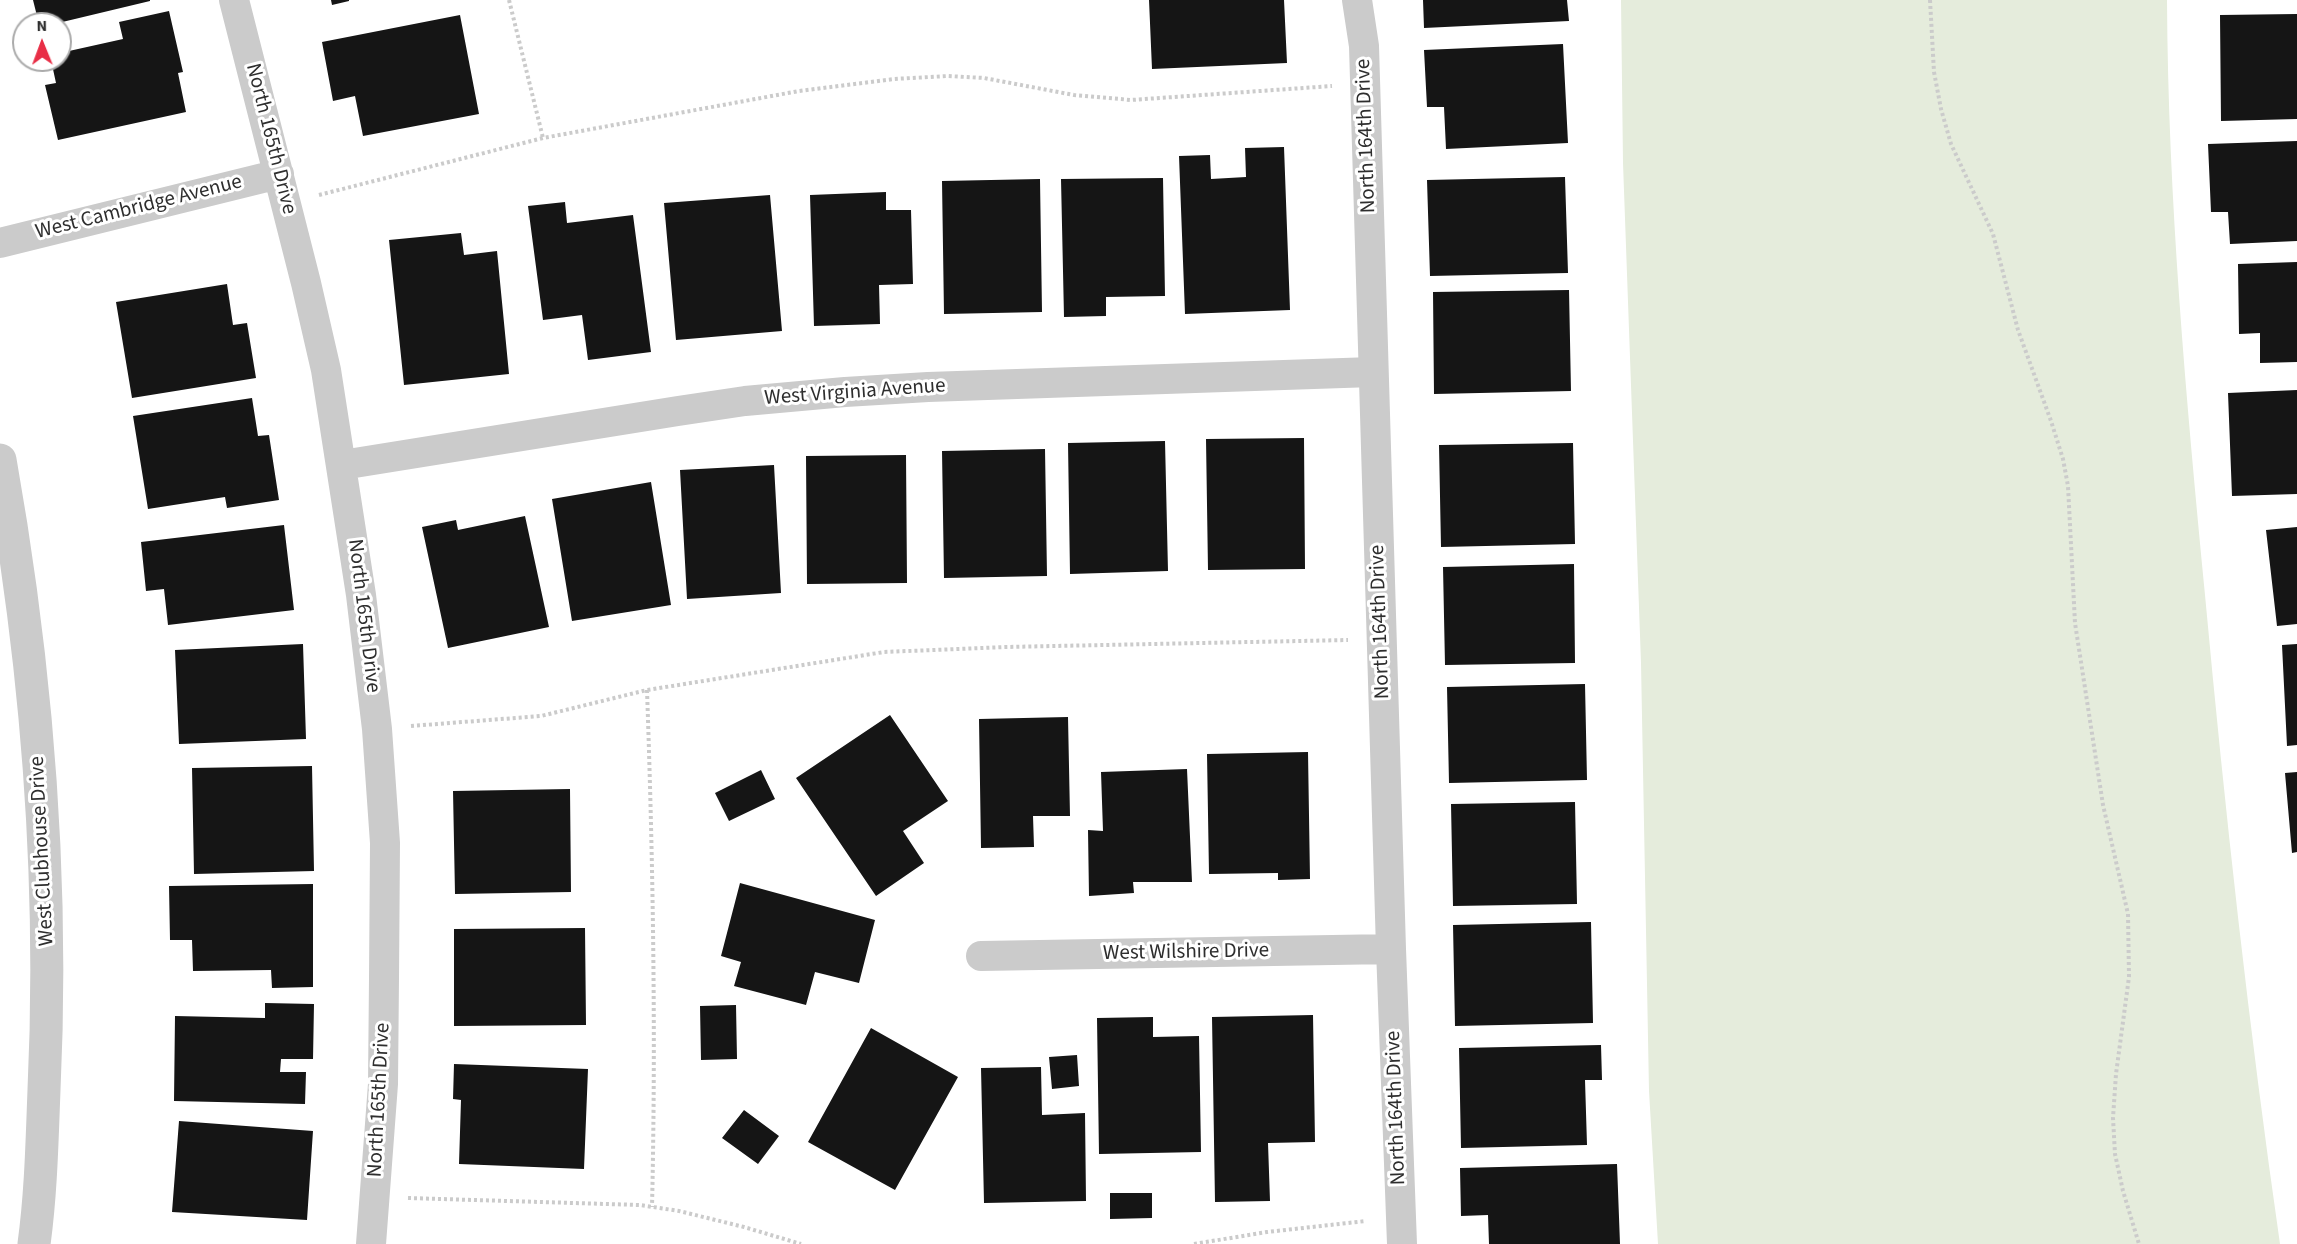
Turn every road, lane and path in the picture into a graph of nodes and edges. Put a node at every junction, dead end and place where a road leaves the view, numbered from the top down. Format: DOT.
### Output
graph roads {
  1 [pos="234,0"];
  2 [pos="509,0"];
  3 [pos="1358,0"];
  4 [pos="1930,0"];
  5 [pos="1365,85"];
  6 [pos="543,138"];
  7 [pos="279,174"];
  8 [pos="287,206"];
  9 [pos="0,243"];
  10 [pos="1373,372"];
  11 [pos="0,460"];
  12 [pos="342,465"];
  13 [pos="1382,638"];
  14 [pos="647,690"];
  15 [pos="377,729"];
  16 [pos="1391,949"];
  17 [pos="981,956"];
  18 [pos="374,1199"];
  19 [pos="652,1207"];
  20 [pos="1401,1232"];
  21 [pos="34,1244"];
  22 [pos="371,1244"];
  23 [pos="801,1244"];
  24 [pos="1194,1244"];
  25 [pos="2139,1244"];
  1 -- 7 [label="street, North 165th Drive"];
  2 -- 6 [label="path"];
  3 -- 5 [label="street, North 164th Drive"];
  4 -- 25 [label="path"];
  5 -- 6 [label="path"];
  5 -- 10 [label="street, North 164th Drive"];
  6 -- 8 [label="path"];
  7 -- 8 [label="street, North 165th Drive"];
  7 -- 9 [label="street, West Cambridge Avenue"];
  8 -- 12 [label="street, North 165th Drive"];
  10 -- 12 [label="street, West Virginia Avenue"];
  10 -- 13 [label="street, North 164th Drive"];
  11 -- 21 [label="street, West Clubhouse Drive"];
  12 -- 15 [label="street, North 165th Drive"];
  13 -- 14 [label="path"];
  13 -- 16 [label="street, North 164th Drive"];
  14 -- 15 [label="path"];
  14 -- 19 [label="path"];
  15 -- 18 [label="street, North 165th Drive"];
  16 -- 17 [label="street, West Wilshire Drive"];
  16 -- 20 [label="street, North 164th Drive"];
  18 -- 19 [label="path"];
  18 -- 22 [label="street, North 165th Drive"];
  19 -- 23 [label="path"];
  20 -- 24 [label="path"];
}
